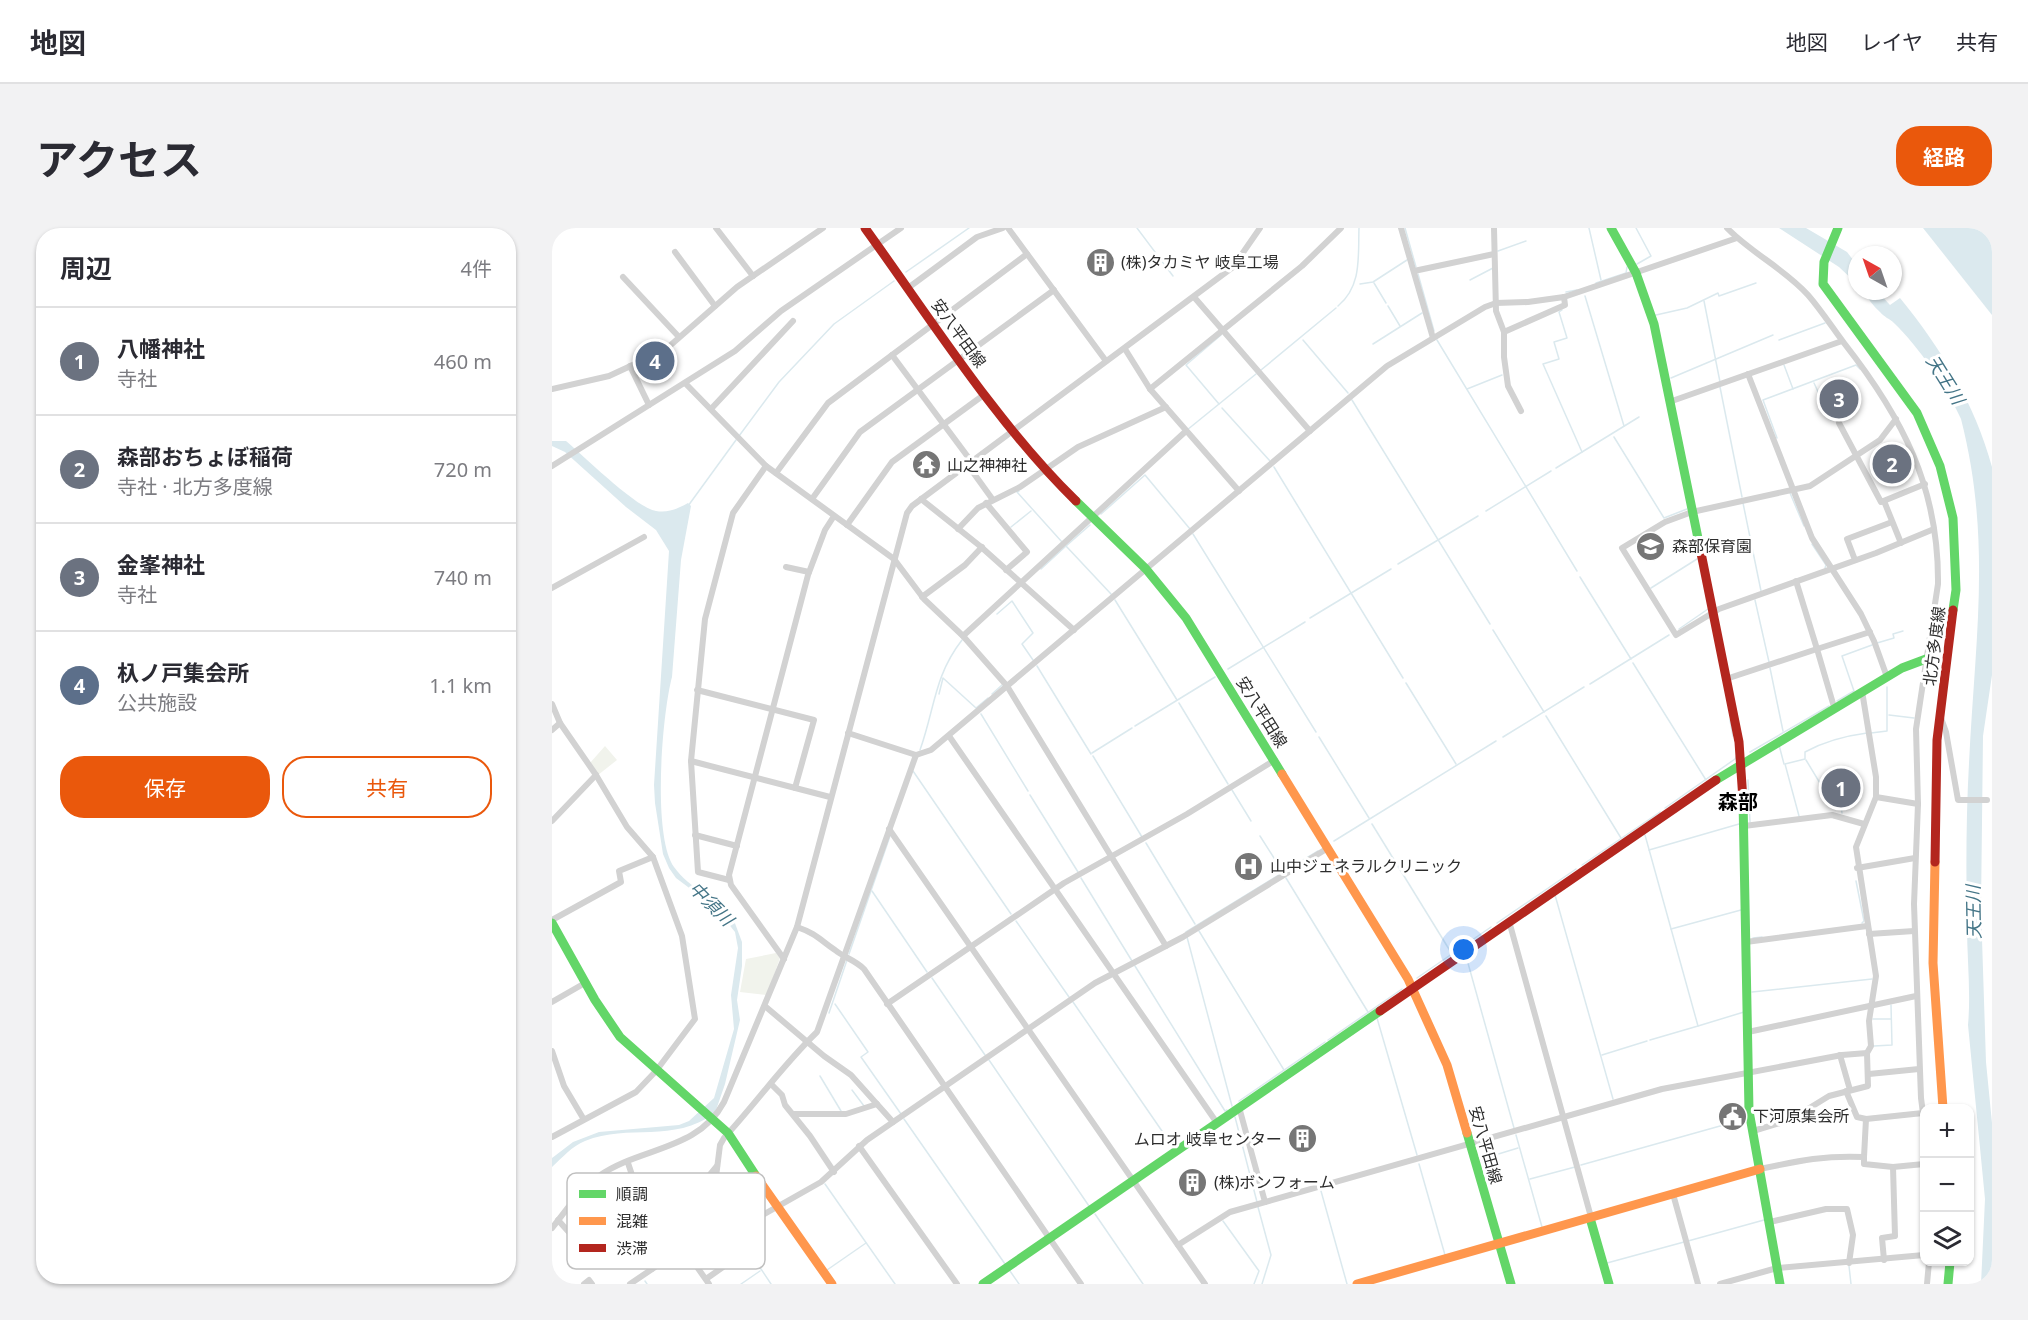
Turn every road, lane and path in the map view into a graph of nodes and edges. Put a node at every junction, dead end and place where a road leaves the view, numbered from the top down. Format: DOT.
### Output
graph roads {
  1 [pos="716,228"];
  2 [pos="823,228"];
  3 [pos="865,228"];
  4 [pos="901,228"];
  5 [pos="1003,228"];
  6 [pos="1008,228"];
  7 [pos="1260,228"];
  8 [pos="1341,228"];
  9 [pos="1401,228"];
  10 [pos="1494,228"];
  11 [pos="1611,228"];
  12 [pos="1727,228"];
  13 [pos="1838,228"];
  14 [pos="1737,238"];
  15 [pos="877,244"];
  16 [pos="675,252"];
  17 [pos="1027,254"];
  18 [pos="1494,254"];
  19 [pos="1414,271"];
  20 [pos="1636,273"];
  21 [pos="753,276"];
  22 [pos="623,277"];
  23 [pos="908,288"];
  24 [pos="1054,290"];
  25 [pos="1194,297"];
  26 [pos="1564,297"];
  27 [pos="1496,303"];
  28 [pos="715,306"];
  29 [pos="792,321"];
  30 [pos="934,324"];
  31 [pos="1223,332"];
  32 [pos="1504,332"];
  33 [pos="679,337"];
  34 [pos="1433,338"];
  35 [pos="1842,341"];
  36 [pos="1125,349"];
  37 [pos="892,355"];
  38 [pos="960,360"];
  39 [pos="1106,362"];
  40 [pos="630,366"];
  41 [pos="1748,374"];
  42 [pos="685,383"];
  43 [pos="552,389"];
  44 [pos="1150,389"];
  45 [pos="918,390"];
  46 [pos="985,394"];
  47 [pos="1672,401"];
  48 [pos="649,405"];
  49 [pos="1166,407"];
  50 [pos="711,409"];
  51 [pos="1521,411"];
  52 [pos="1896,419"];
  53 [pos="1839,423"];
  54 [pos="944,424"];
  55 [pos="1012,431"];
  56 [pos="1186,431"];
  57 [pos="1310,431"];
  58 [pos="1858,456"];
  59 [pos="969,463"];
  60 [pos="552,466"];
  61 [pos="766,466"];
  62 [pos="1044,470"];
  63 [pos="776,473"];
  64 [pos="1925,484"];
  65 [pos="1792,489"];
  66 [pos="1239,491"];
  67 [pos="812,499"];
  68 [pos="921,499"];
  69 [pos="993,500"];
  70 [pos="1884,501"];
  71 [pos="986,503"];
  72 [pos="1692,512"];
  73 [pos="834,516"];
  74 [pos="1092,518"];
  75 [pos="1892,522"];
  76 [pos="847,525"];
  77 [pos="958,529"];
  78 [pos="1934,529"];
  79 [pos="644,537"];
  80 [pos="1901,543"];
  81 [pos="981,548"];
  82 [pos="894,559"];
  83 [pos="1855,560"];
  84 [pos="786,567"];
  85 [pos="1832,568"];
  86 [pos="1146,569"];
  87 [pos="1006,570"];
  88 [pos="809,572"];
  89 [pos="1796,581"];
  90 [pos="1020,583"];
  91 [pos="552,588"];
  92 [pos="922,597"];
  93 [pos="1713,612"];
  94 [pos="1074,630"];
  95 [pos="1870,632"];
  96 [pos="963,636"];
  97 [pos="1817,649"];
  98 [pos="1926,659"];
  99 [pos="1887,677"];
  100 [pos="1726,679"];
  101 [pos="1007,686"];
  102 [pos="697,690"];
  103 [pos="1862,691"];
  104 [pos="552,704"];
  105 [pos="1834,707"];
  106 [pos="773,709"];
  107 [pos="1940,717"];
  108 [pos="560,723"];
  109 [pos="552,730"];
  110 [pos="848,733"];
  111 [pos="949,736"];
  112 [pos="916,755"];
  113 [pos="1275,760"];
  114 [pos="691,761"];
  115 [pos="1742,762"];
  116 [pos="596,775"];
  117 [pos="755,777"];
  118 [pos="795,788"];
  119 [pos="830,797"];
  120 [pos="1876,797"];
  121 [pos="1988,800"];
  122 [pos="1918,804"];
  123 [pos="552,821"];
  124 [pos="1864,824"];
  125 [pos="1744,826"];
  126 [pos="889,829"];
  127 [pos="696,835"];
  128 [pos="737,846"];
  129 [pos="1328,848"];
  130 [pos="653,857"];
  131 [pos="1112,858"];
  132 [pos="1915,858"];
  133 [pos="1857,868"];
  134 [pos="729,880"];
  135 [pos="1056,889"];
  136 [pos="1509,921"];
  137 [pos="552,922"];
  138 [pos="1867,926"];
  139 [pos="797,927"];
  140 [pos="1914,931"];
  141 [pos="1869,934"];
  142 [pos="1746,942"];
  143 [pos="971,946"];
  144 [pos="1166,946"];
  145 [pos="845,957"];
  146 [pos="784,959"];
  147 [pos="1114,974"];
  148 [pos="585,982"];
  149 [pos="1413,988"];
  150 [pos="1916,996"];
  151 [pos="552,1002"];
  152 [pos="887,1004"];
  153 [pos="1872,1005"];
  154 [pos="766,1007"];
  155 [pos="1028,1029"];
  156 [pos="1748,1032"];
  157 [pos="808,1041"];
  158 [pos="552,1051"];
  159 [pos="1867,1053"];
  160 [pos="1840,1055"];
  161 [pos="1919,1069"];
  162 [pos="656,1071"];
  163 [pos="1869,1074"];
  164 [pos="1748,1075"];
  165 [pos="771,1084"];
  166 [pos="945,1087"];
  167 [pos="1848,1091"];
  168 [pos="877,1104"];
  169 [pos="1922,1104"];
  170 [pos="1943,1104"];
  171 [pos="1235,1109"];
  172 [pos="1920,1113"];
  173 [pos="794,1114"];
  174 [pos="1564,1116"];
  175 [pos="584,1118"];
  176 [pos="712,1118"];
  177 [pos="1866,1119"];
  178 [pos="893,1122"];
  179 [pos="1217,1123"];
  180 [pos="1753,1131"];
  181 [pos="728,1133"];
  182 [pos="552,1137"];
  183 [pos="1469,1144"];
  184 [pos="859,1146"];
  185 [pos="1864,1157"];
  186 [pos="628,1163"];
  187 [pos="1920,1164"];
  188 [pos="717,1165"];
  189 [pos="1893,1167"];
  190 [pos="1760,1169"];
  191 [pos="834,1172"];
  192 [pos="607,1173"];
  193 [pos="631,1173"];
  194 [pos="711,1173"];
  195 [pos="716,1173"];
  196 [pos="756,1173"];
  197 [pos="1133,1180"];
  198 [pos="765,1186"];
  199 [pos="1673,1194"];
  200 [pos="1260,1203"];
  201 [pos="777,1205"];
  202 [pos="567,1210"];
  203 [pos="765,1212"];
  204 [pos="1590,1218"];
  205 [pos="558,1220"];
  206 [pos="1770,1222"];
  207 [pos="552,1228"];
  208 [pos="567,1231"];
  209 [pos="1049,1238"];
  210 [pos="1499,1244"];
  211 [pos="1178,1245"];
  212 [pos="1920,1256"];
  213 [pos="1884,1260"];
  214 [pos="1848,1263"];
  215 [pos="1929,1266"];
  216 [pos="1950,1266"];
  217 [pos="1778,1268"];
  218 [pos="652,1269"];
  219 [pos="699,1269"];
  220 [pos="723,1269"];
  221 [pos="708,1282"];
  222 [pos="584,1284"];
  223 [pos="592,1284"];
  224 [pos="630,1284"];
  225 [pos="832,1284"];
  226 [pos="957,1284"];
  227 [pos="983,1284"];
  228 [pos="1081,1284"];
  229 [pos="1205,1284"];
  230 [pos="1357,1284"];
  231 [pos="1511,1284"];
  232 [pos="1609,1284"];
  233 [pos="1698,1284"];
  234 [pos="1720,1284"];
  235 [pos="1780,1284"];
  236 [pos="1927,1284"];
  237 [pos="1948,1284"];
  1 -- 21 [label="street"];
  2 -- 21 [label="street"];
  3 -- 15 [label="street, 安八平田線"];
  4 -- 15 [label="street"];
  5 -- 23 [label="street"];
  6 -- 17 [label="street"];
  7 -- 25 [label="street"];
  8 -- 31 [label="street"];
  9 -- 19 [label="street"];
  10 -- 18 [label="street"];
  11 -- 20 [label="street"];
  12 -- 14 [label="street"];
  13 -- 107 [label="street, 北方多度線"];
  14 -- 20 [label="street"];
  14 -- 35 [label="street"];
  15 -- 23 [label="street, 安八平田線"];
  15 -- 42 [label="street"];
  16 -- 28 [label="street"];
  17 -- 24 [label="street"];
  17 -- 30 [label="street"];
  18 -- 19 [label="street"];
  18 -- 27 [label="street"];
  19 -- 34 [label="street"];
  20 -- 26 [label="street"];
  20 -- 47 [label="street"];
  21 -- 28 [label="street"];
  22 -- 33 [label="street"];
  23 -- 30 [label="street, 安八平田線"];
  24 -- 38 [label="street"];
  24 -- 39 [label="street"];
  25 -- 31 [label="street"];
  25 -- 36 [label="street"];
  26 -- 27 [label="street"];
  26 -- 32 [label="street"];
  27 -- 32 [label="street"];
  27 -- 34 [label="street"];
  28 -- 33 [label="street"];
  29 -- 50 [label="street"];
  30 -- 37 [label="street"];
  30 -- 38 [label="street, 安八平田線"];
  31 -- 44 [label="street"];
  31 -- 57 [label="street"];
  32 -- 51 [label="street"];
  33 -- 40 [label="street"];
  34 -- 57 [label="street"];
  35 -- 41 [label="street"];
  35 -- 52 [label="street"];
  36 -- 39 [label="street"];
  36 -- 44 [label="street"];
  37 -- 45 [label="street"];
  37 -- 63 [label="street"];
  38 -- 45 [label="street"];
  38 -- 46 [label="street, 安八平田線"];
  39 -- 55 [label="street"];
  40 -- 43 [label="street"];
  40 -- 48 [label="street"];
  41 -- 47 [label="street"];
  41 -- 65 [label="street"];
  42 -- 48 [label="street"];
  42 -- 50 [label="street"];
  44 -- 49 [label="street"];
  45 -- 54 [label="street"];
  45 -- 67 [label="street"];
  46 -- 54 [label="street"];
  46 -- 55 [label="street, 安八平田線"];
  47 -- 72 [label="street"];
  48 -- 60 [label="street"];
  49 -- 56 [label="street"];
  49 -- 62 [label="street"];
  50 -- 61 [label="street"];
  52 -- 58 [label="street"];
  52 -- 64 [label="street"];
  53 -- 58 [label="street"];
  54 -- 59 [label="street"];
  54 -- 76 [label="street"];
  55 -- 59 [label="street"];
  55 -- 62 [label="street, 安八平田線"];
  56 -- 66 [label="street"];
  56 -- 74 [label="street"];
  57 -- 66 [label="street"];
  58 -- 65 [label="street"];
  58 -- 70 [label="street"];
  59 -- 68 [label="street"];
  59 -- 69 [label="street"];
  61 -- 63 [label="street"];
  61 -- 102 [label="street"];
  62 -- 69 [label="street"];
  62 -- 74 [label="street, 安八平田線"];
  63 -- 67 [label="street"];
  64 -- 70 [label="street"];
  64 -- 78 [label="street"];
  65 -- 72 [label="street"];
  65 -- 85 [label="street"];
  66 -- 86 [label="street"];
  67 -- 73 [label="street"];
  68 -- 77 [label="street"];
  68 -- 82 [label="street"];
  69 -- 71 [label="street"];
  70 -- 75 [label="street"];
  71 -- 77 [label="street"];
  71 -- 87 [label="street"];
  72 -- 93 [label="street"];
  72 -- 93 [label="street"];
  73 -- 76 [label="street"];
  73 -- 88 [label="street"];
  74 -- 86 [label="street, 安八平田線"];
  74 -- 90 [label="street"];
  75 -- 80 [label="street"];
  75 -- 83 [label="street"];
  76 -- 82 [label="street"];
  77 -- 81 [label="street"];
  78 -- 80 [label="street"];
  78 -- 98 [label="street"];
  79 -- 91 [label="street"];
  80 -- 83 [label="street"];
  81 -- 87 [label="street"];
  81 -- 92 [label="street"];
  82 -- 92 [label="street"];
  82 -- 110 [label="street"];
  83 -- 85 [label="street"];
  84 -- 88 [label="street"];
  85 -- 89 [label="street"];
  85 -- 95 [label="street"];
  86 -- 94 [label="street"];
  86 -- 113 [label="street, 安八平田線"];
  87 -- 90 [label="street"];
  88 -- 106 [label="street"];
  89 -- 93 [label="street"];
  89 -- 97 [label="street"];
  90 -- 94 [label="street"];
  90 -- 96 [label="street"];
  92 -- 96 [label="street"];
  93 -- 100 [label="street"];
  94 -- 101 [label="street"];
  95 -- 97 [label="street"];
  95 -- 99 [label="street"];
  96 -- 101 [label="street"];
  97 -- 100 [label="street"];
  97 -- 105 [label="street"];
  98 -- 99 [label="street"];
  98 -- 122 [label="street"];
  99 -- 103 [label="street"];
  100 -- 115 [label="street"];
  101 -- 111 [label="street"];
  101 -- 131 [label="street"];
  102 -- 106 [label="street"];
  102 -- 114 [label="street"];
  103 -- 105 [label="street"];
  103 -- 120 [label="street"];
  104 -- 108 [label="street"];
  105 -- 115 [label="street"];
  106 -- 117 [label="street"];
  106 -- 118 [label="street"];
  107 -- 121 [label="street"];
  107 -- 170 [label="street, 北方多度線"];
  108 -- 109 [label="street"];
  108 -- 116 [label="street"];
  110 -- 112 [label="street"];
  110 -- 119 [label="street"];
  111 -- 112 [label="street"];
  111 -- 135 [label="street"];
  112 -- 126 [label="street"];
  113 -- 129 [label="street, 安八平田線"];
  113 -- 131 [label="street"];
  114 -- 117 [label="street"];
  114 -- 127 [label="street"];
  115 -- 125 [label="street"];
  115 -- 136 [label="street"];
  116 -- 123 [label="street"];
  116 -- 130 [label="street"];
  117 -- 118 [label="street"];
  117 -- 128 [label="street"];
  118 -- 119 [label="street"];
  119 -- 139 [label="street"];
  120 -- 122 [label="street"];
  120 -- 124 [label="street"];
  122 -- 132 [label="street"];
  124 -- 125 [label="street"];
  124 -- 133 [label="street"];
  125 -- 142 [label="street"];
  126 -- 143 [label="street"];
  126 -- 145 [label="street"];
  127 -- 128 [label="street"];
  127 -- 134 [label="street"];
  128 -- 134 [label="street"];
  129 -- 144 [label="street"];
  129 -- 149 [label="street, 安八平田線"];
  130 -- 137 [label="street"];
  130 -- 162 [label="street"];
  131 -- 135 [label="street"];
  131 -- 144 [label="street"];
  132 -- 133 [label="street"];
  132 -- 140 [label="street"];
  133 -- 138 [label="street"];
  134 -- 146 [label="street"];
  135 -- 143 [label="street"];
  135 -- 147 [label="street"];
  136 -- 149 [label="street"];
  136 -- 174 [label="street"];
  137 -- 148 [label="street"];
  138 -- 141 [label="street"];
  138 -- 142 [label="street"];
  139 -- 145 [label="street"];
  139 -- 146 [label="street"];
  140 -- 141 [label="street"];
  140 -- 150 [label="street"];
  141 -- 153 [label="street"];
  142 -- 156 [label="street"];
  143 -- 152 [label="street"];
  143 -- 155 [label="street"];
  144 -- 147 [label="street"];
  145 -- 152 [label="street"];
  145 -- 157 [label="street"];
  146 -- 154 [label="street"];
  147 -- 155 [label="street"];
  147 -- 179 [label="street"];
  148 -- 151 [label="street"];
  148 -- 162 [label="street"];
  149 -- 171 [label="street"];
  149 -- 183 [label="street, 安八平田線"];
  150 -- 153 [label="street"];
  150 -- 161 [label="street"];
  152 -- 166 [label="street"];
  153 -- 156 [label="street"];
  153 -- 159 [label="street"];
  154 -- 157 [label="street"];
  154 -- 176 [label="street"];
  155 -- 166 [label="street"];
  155 -- 197 [label="street"];
  156 -- 164 [label="street"];
  157 -- 165 [label="street"];
  157 -- 168 [label="street"];
  158 -- 175 [label="street"];
  159 -- 160 [label="street"];
  159 -- 163 [label="street"];
  160 -- 164 [label="street"];
  160 -- 167 [label="street"];
  161 -- 163 [label="street"];
  161 -- 169 [label="street"];
  162 -- 175 [label="street"];
  162 -- 176 [label="street"];
  163 -- 167 [label="street"];
  164 -- 174 [label="street"];
  164 -- 180 [label="street"];
  165 -- 173 [label="street"];
  165 -- 181 [label="street"];
  166 -- 178 [label="street"];
  166 -- 209 [label="street"];
  167 -- 177 [label="street"];
  167 -- 180 [label="street"];
  168 -- 173 [label="street"];
  168 -- 178 [label="street"];
  171 -- 179 [label="street"];
  171 -- 200 [label="street"];
  172 -- 177 [label="street"];
  173 -- 191 [label="street"];
  174 -- 183 [label="street"];
  174 -- 204 [label="street"];
  175 -- 182 [label="street"];
  176 -- 181 [label="street"];
  176 -- 186 [label="street"];
  177 -- 185 [label="street"];
  178 -- 184 [label="street"];
  179 -- 197 [label="street"];
  180 -- 190 [label="street"];
  181 -- 188 [label="street"];
  181 -- 196 [label="street"];
  183 -- 200 [label="street"];
  183 -- 210 [label="street, 安八平田線"];
  184 -- 191 [label="street"];
  184 -- 226 [label="street"];
  185 -- 189 [label="street"];
  185 -- 190 [label="street"];
  186 -- 192 [label="street"];
  186 -- 193 [label="street"];
  187 -- 189 [label="street"];
  188 -- 194 [label="street"];
  188 -- 195 [label="street"];
  189 -- 213 [label="street"];
  190 -- 199 [label="street"];
  190 -- 206 [label="street"];
  191 -- 201 [label="street"];
  197 -- 209 [label="street"];
  197 -- 211 [label="street"];
  198 -- 201 [label="street"];
  199 -- 204 [label="street"];
  199 -- 233 [label="street"];
  200 -- 211 [label="street"];
  201 -- 203 [label="street"];
  201 -- 225 [label="street"];
  202 -- 205 [label="street"];
  204 -- 210 [label="street"];
  204 -- 232 [label="street"];
  205 -- 207 [label="street"];
  205 -- 208 [label="street"];
  206 -- 214 [label="street"];
  206 -- 217 [label="street"];
  209 -- 227 [label="street"];
  209 -- 228 [label="street"];
  210 -- 230 [label="street"];
  210 -- 231 [label="street, 安八平田線"];
  211 -- 229 [label="street"];
  212 -- 213 [label="street"];
  213 -- 214 [label="street"];
  214 -- 217 [label="street"];
  215 -- 236 [label="street"];
  216 -- 237 [label="street"];
  217 -- 234 [label="street"];
  217 -- 235 [label="street"];
  218 -- 224 [label="street"];
  219 -- 221 [label="street"];
  220 -- 221 [label="street"];
  222 -- 223 [label="street"];
}
